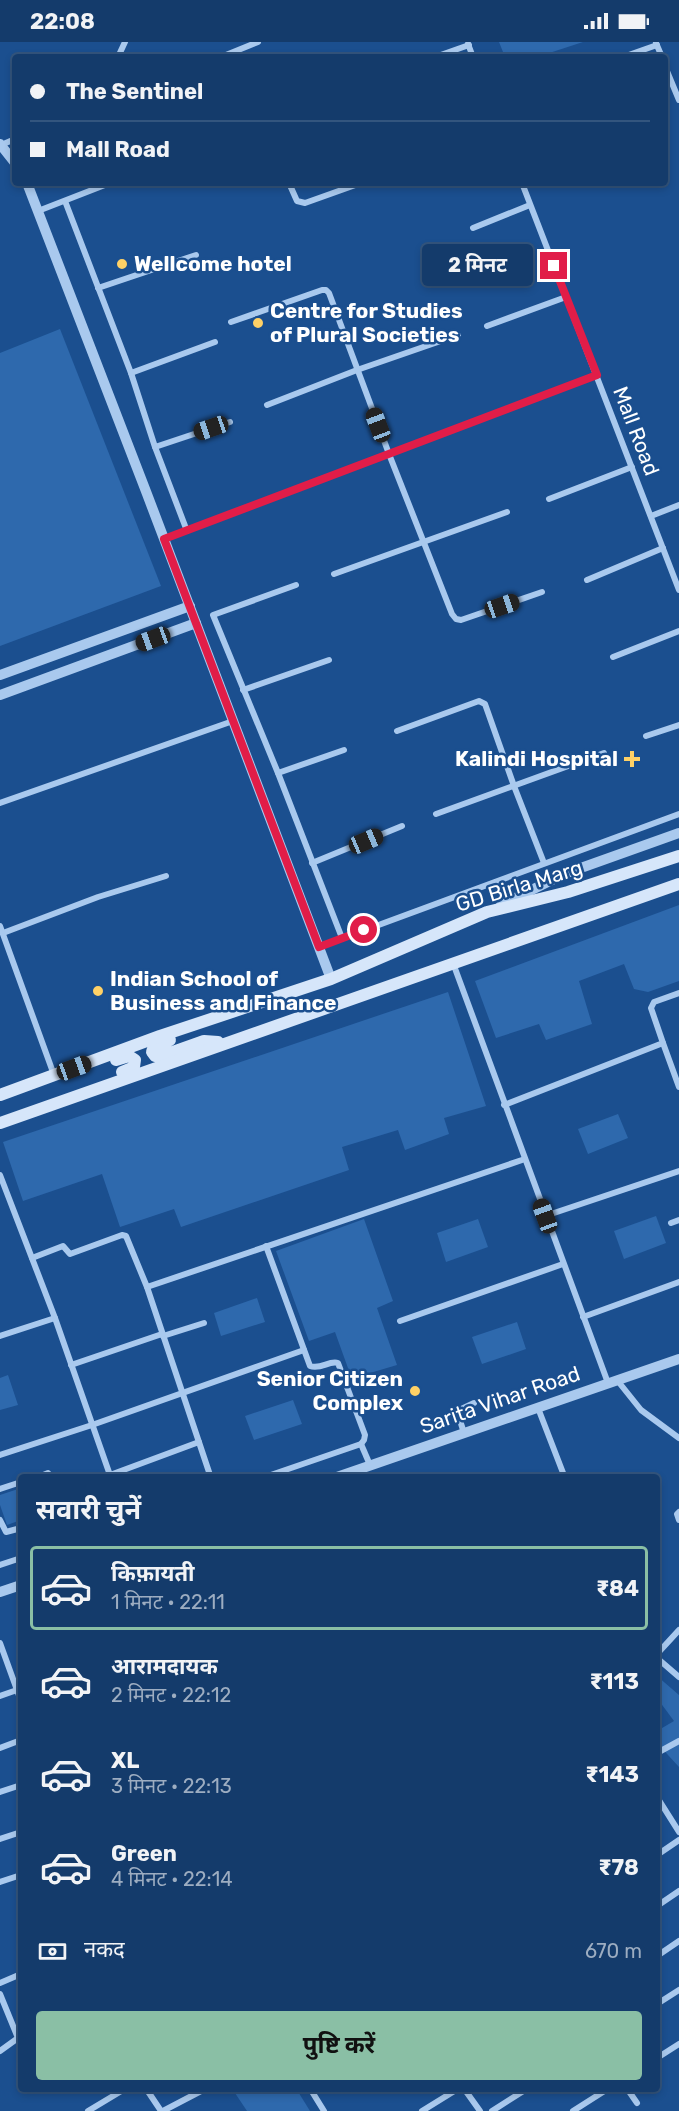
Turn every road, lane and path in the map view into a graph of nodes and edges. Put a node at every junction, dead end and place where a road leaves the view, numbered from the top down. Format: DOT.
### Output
graph roads {
  1 [pos="252,43"];
  2 [pos="656,43"];
  3 [pos="468,44"];
  4 [pos="236,54"];
  5 [pos="443,54"];
  6 [pos="630,54"];
  7 [pos="668,74"];
  8 [pos="679,100"];
  9 [pos="1,144"];
  10 [pos="12,160"];
  11 [pos="28,186"];
  12 [pos="102,186"];
  13 [pos="291,186"];
  14 [pos="353,186"];
  15 [pos="523,186"];
  16 [pos="65,201"];
  17 [pos="530,205"];
  18 [pos="38,211"];
  19 [pos="473,228"];
  20 [pos="196,255"];
  21 [pos="98,288"];
  22 [pos="566,297"];
  23 [pos="231,322"];
  24 [pos="487,326"];
  25 [pos="458,335"];
  26 [pos="215,342"];
  27 [pos="357,370"];
  28 [pos="131,373"];
  29 [pos="597,375"];
  30 [pos="267,405"];
  31 [pos="230,422"];
  32 [pos="155,447"];
  33 [pos="389,454"];
  34 [pos="632,467"];
  35 [pos="549,499"];
  36 [pos="679,505"];
  37 [pos="507,512"];
  38 [pos="651,516"];
  39 [pos="187,531"];
  40 [pos="164,539"];
  41 [pos="423,541"];
  42 [pos="663,548"];
  43 [pos="334,574"];
  44 [pos="587,580"];
  45 [pos="296,585"];
  46 [pos="679,590"];
  47 [pos="542,592"];
  48 [pos="190,606"];
  49 [pos="196,623"];
  50 [pos="679,631"];
  51 [pos="613,657"];
  52 [pos="329,660"];
  53 [pos="0,675"];
  54 [pos="243,690"];
  55 [pos="0,695"];
  56 [pos="233,721"];
  57 [pos="679,725"];
  58 [pos="397,730"];
  59 [pos="646,736"];
  60 [pos="344,750"];
  61 [pos="604,753"];
  62 [pos="278,773"];
  63 [pos="514,786"];
  64 [pos="0,803"];
  65 [pos="436,814"];
  66 [pos="679,814"];
  67 [pos="402,826"];
  68 [pos="679,833"];
  69 [pos="679,856"];
  70 [pos="312,863"];
  71 [pos="544,863"];
  72 [pos="166,876"];
  73 [pos="679,884"];
  74 [pos="487,912"];
  75 [pos="0,926"];
  76 [pos="3,933"];
  77 [pos="342,938"];
  78 [pos="319,947"];
  79 [pos="453,963"];
  80 [pos="331,979"];
  81 [pos="679,993"];
  82 [pos="203,1022"];
  83 [pos="228,1042"];
  84 [pos="663,1043"];
  85 [pos="74,1068"];
  86 [pos="54,1075"];
  87 [pos="679,1087"];
  88 [pos="83,1093"];
  89 [pos="0,1095"];
  90 [pos="504,1105"];
  91 [pos="0,1123"];
  92 [pos="525,1159"];
  93 [pos="679,1171"];
  94 [pos="0,1175"];
  95 [pos="545,1216"];
  96 [pos="679,1220"];
  97 [pos="671,1223"];
  98 [pos="266,1246"];
  99 [pos="32,1258"];
  100 [pos="563,1264"];
  101 [pos="679,1282"];
  102 [pos="147,1287"];
  103 [pos="583,1317"];
  104 [pos="55,1318"];
  105 [pos="400,1321"];
  106 [pos="204,1323"];
  107 [pos="163,1335"];
  108 [pos="0,1336"];
  109 [pos="304,1350"];
  110 [pos="679,1359"];
  111 [pos="71,1365"];
  112 [pos="613,1382"];
  113 [pos="182,1393"];
  114 [pos="474,1403"];
  115 [pos="538,1408"];
  116 [pos="92,1425"];
  117 [pos="464,1433"];
  118 [pos="679,1438"];
  119 [pos="199,1443"];
  120 [pos="361,1444"];
  121 [pos="0,1455"];
  122 [pos="370,1465"];
  123 [pos="110,1474"];
  124 [pos="116,1474"];
  125 [pos="210,1474"];
  126 [pos="274,1474"];
  127 [pos="345,1474"];
  128 [pos="563,1474"];
  129 [pos="18,1483"];
  130 [pos="0,1489"];
  131 [pos="679,1512"];
  132 [pos="0,1520"];
  133 [pos="679,1520"];
  134 [pos="18,1529"];
  135 [pos="18,1559"];
  136 [pos="0,1565"];
  137 [pos="18,1586"];
  138 [pos="0,1592"];
  139 [pos="679,1630"];
  140 [pos="0,1643"];
  141 [pos="660,1652"];
  142 [pos="660,1659"];
  143 [pos="679,1677"];
  144 [pos="17,1690"];
  145 [pos="0,1696"];
  146 [pos="18,1741"];
  147 [pos="679,1741"];
  148 [pos="0,1748"];
  149 [pos="660,1751"];
  150 [pos="18,1786"];
  151 [pos="0,1792"];
  152 [pos="660,1804"];
  153 [pos="679,1832"];
  154 [pos="18,1833"];
  155 [pos="0,1839"];
  156 [pos="679,1840"];
  157 [pos="660,1853"];
  158 [pos="18,1876"];
  159 [pos="0,1882"];
  160 [pos="679,1891"];
  161 [pos="660,1904"];
  162 [pos="679,1941"];
  163 [pos="660,1954"];
  164 [pos="18,1975"];
  165 [pos="0,1983"];
  166 [pos="679,1990"];
  167 [pos="0,1994"];
  168 [pos="660,2002"];
  169 [pos="679,2044"];
  170 [pos="0,2051"];
  171 [pos="660,2056"];
  172 [pos="120,2092"];
  173 [pos="148,2092"];
  174 [pos="199,2092"];
  175 [pos="312,2092"];
  176 [pos="453,2092"];
  177 [pos="466,2092"];
  178 [pos="522,2092"];
  179 [pos="603,2092"];
  180 [pos="629,2092"];
  181 [pos="637,2103"];
  182 [pos="88,2111"];
  183 [pos="162,2111"];
  184 [pos="324,2111"];
  185 [pos="422,2111"];
  186 [pos="480,2111"];
  187 [pos="492,2111"];
  188 [pos="573,2111"];
  1 -- 4 [label="street"];
  2 -- 6 [label="street"];
  3 -- 5 [label="street"];
  7 -- 8 [label="street"];
  9 -- 10 [label="street"];
  11 -- 18 [label="street"];
  12 -- 16 [label="street"];
  13 -- 14 [label="street"];
  15 -- 17 [label="street, Mall Road"];
  16 -- 18 [label="street"];
  16 -- 21 [label="street"];
  17 -- 19 [label="street"];
  17 -- 22 [label="street, Mall Road"];
  18 -- 40 [label="street"];
  20 -- 21 [label="street"];
  21 -- 28 [label="street"];
  22 -- 24 [label="street"];
  22 -- 29 [label="street, Mall Road"];
  23 -- 27 [label="street"];
  25 -- 27 [label="street"];
  26 -- 28 [label="street"];
  27 -- 30 [label="street"];
  27 -- 33 [label="street"];
  28 -- 32 [label="street"];
  29 -- 33 [label="street"];
  29 -- 34 [label="street, Mall Road"];
  31 -- 32 [label="street"];
  32 -- 39 [label="street"];
  33 -- 39 [label="street"];
  33 -- 41 [label="street"];
  34 -- 35 [label="street"];
  34 -- 38 [label="street, Mall Road"];
  36 -- 38 [label="street"];
  37 -- 41 [label="street"];
  38 -- 42 [label="street, Mall Road"];
  39 -- 40 [label="street"];
  40 -- 48 [label="street"];
  41 -- 43 [label="street"];
  41 -- 47 [label="street"];
  42 -- 44 [label="street"];
  42 -- 46 [label="street, Mall Road"];
  45 -- 54 [label="street"];
  48 -- 49 [label="street"];
  48 -- 53 [label="street"];
  49 -- 55 [label="street"];
  49 -- 56 [label="street"];
  50 -- 51 [label="street"];
  52 -- 54 [label="street"];
  54 -- 62 [label="street"];
  56 -- 64 [label="street"];
  56 -- 78 [label="street"];
  57 -- 59 [label="street"];
  58 -- 63 [label="street"];
  60 -- 62 [label="street"];
  61 -- 63 [label="street"];
  62 -- 70 [label="street"];
  63 -- 65 [label="street"];
  63 -- 71 [label="street"];
  66 -- 71 [label="street"];
  67 -- 70 [label="street"];
  68 -- 74 [label="street"];
  69 -- 74 [label="main road, GD Birla Marg"];
  70 -- 77 [label="street"];
  71 -- 77 [label="street"];
  72 -- 76 [label="street"];
  73 -- 79 [label="main road"];
  74 -- 80 [label="main road, GD Birla Marg"];
  75 -- 76 [label="street"];
  76 -- 86 [label="street"];
  77 -- 78 [label="street"];
  78 -- 80 [label="street"];
  79 -- 83 [label="main road"];
  79 -- 90 [label="street"];
  80 -- 82 [label="main road, GD Birla Marg"];
  81 -- 84 [label="street"];
  82 -- 83 [label="main road"];
  82 -- 85 [label="main road, GD Birla Marg"];
  83 -- 88 [label="main road"];
  84 -- 87 [label="street"];
  84 -- 90 [label="street"];
  85 -- 86 [label="main road, GD Birla Marg"];
  85 -- 88 [label="main road"];
  86 -- 89 [label="main road, GD Birla Marg"];
  88 -- 91 [label="main road"];
  90 -- 92 [label="street"];
  92 -- 95 [label="street"];
  92 -- 98 [label="street"];
  93 -- 95 [label="street"];
  94 -- 99 [label="street"];
  95 -- 100 [label="street"];
  96 -- 97 [label="street"];
  98 -- 102 [label="street"];
  98 -- 109 [label="street"];
  99 -- 102 [label="street"];
  99 -- 104 [label="street"];
  100 -- 103 [label="street"];
  100 -- 105 [label="street"];
  101 -- 103 [label="street"];
  102 -- 107 [label="street"];
  103 -- 112 [label="street"];
  104 -- 108 [label="street"];
  104 -- 111 [label="street"];
  106 -- 107 [label="street"];
  107 -- 111 [label="street"];
  107 -- 113 [label="street"];
  109 -- 113 [label="street"];
  109 -- 120 [label="street"];
  110 -- 112 [label="street, Sarita Vihar Road"];
  111 -- 116 [label="street"];
  112 -- 115 [label="street, Sarita Vihar Road"];
  112 -- 118 [label="street"];
  113 -- 116 [label="street"];
  113 -- 119 [label="street"];
  114 -- 117 [label="street"];
  115 -- 117 [label="street, Sarita Vihar Road"];
  115 -- 128 [label="street"];
  116 -- 121 [label="street"];
  116 -- 123 [label="street"];
  117 -- 122 [label="street, Sarita Vihar Road"];
  119 -- 124 [label="street"];
  119 -- 125 [label="street"];
  120 -- 122 [label="street"];
  120 -- 126 [label="street"];
  122 -- 127 [label="street, Sarita Vihar Road"];
  129 -- 130 [label="street"];
  131 -- 133 [label="street"];
  132 -- 134 [label="street"];
  135 -- 136 [label="street"];
  137 -- 138 [label="street"];
  139 -- 141 [label="street"];
  140 -- 144 [label="street"];
  142 -- 143 [label="street"];
  144 -- 145 [label="street"];
  146 -- 148 [label="street"];
  147 -- 149 [label="street"];
  150 -- 151 [label="street"];
  152 -- 153 [label="street"];
  154 -- 155 [label="street"];
  156 -- 157 [label="street"];
  158 -- 159 [label="street"];
  160 -- 161 [label="street"];
  162 -- 163 [label="street"];
  164 -- 165 [label="street"];
  166 -- 168 [label="street"];
  167 -- 170 [label="street"];
  169 -- 171 [label="street"];
  172 -- 182 [label="street"];
  173 -- 183 [label="street"];
  174 -- 183 [label="street"];
  175 -- 184 [label="street"];
  176 -- 185 [label="street"];
  177 -- 186 [label="street"];
  178 -- 187 [label="street"];
  179 -- 188 [label="street"];
  180 -- 181 [label="street"];
}
